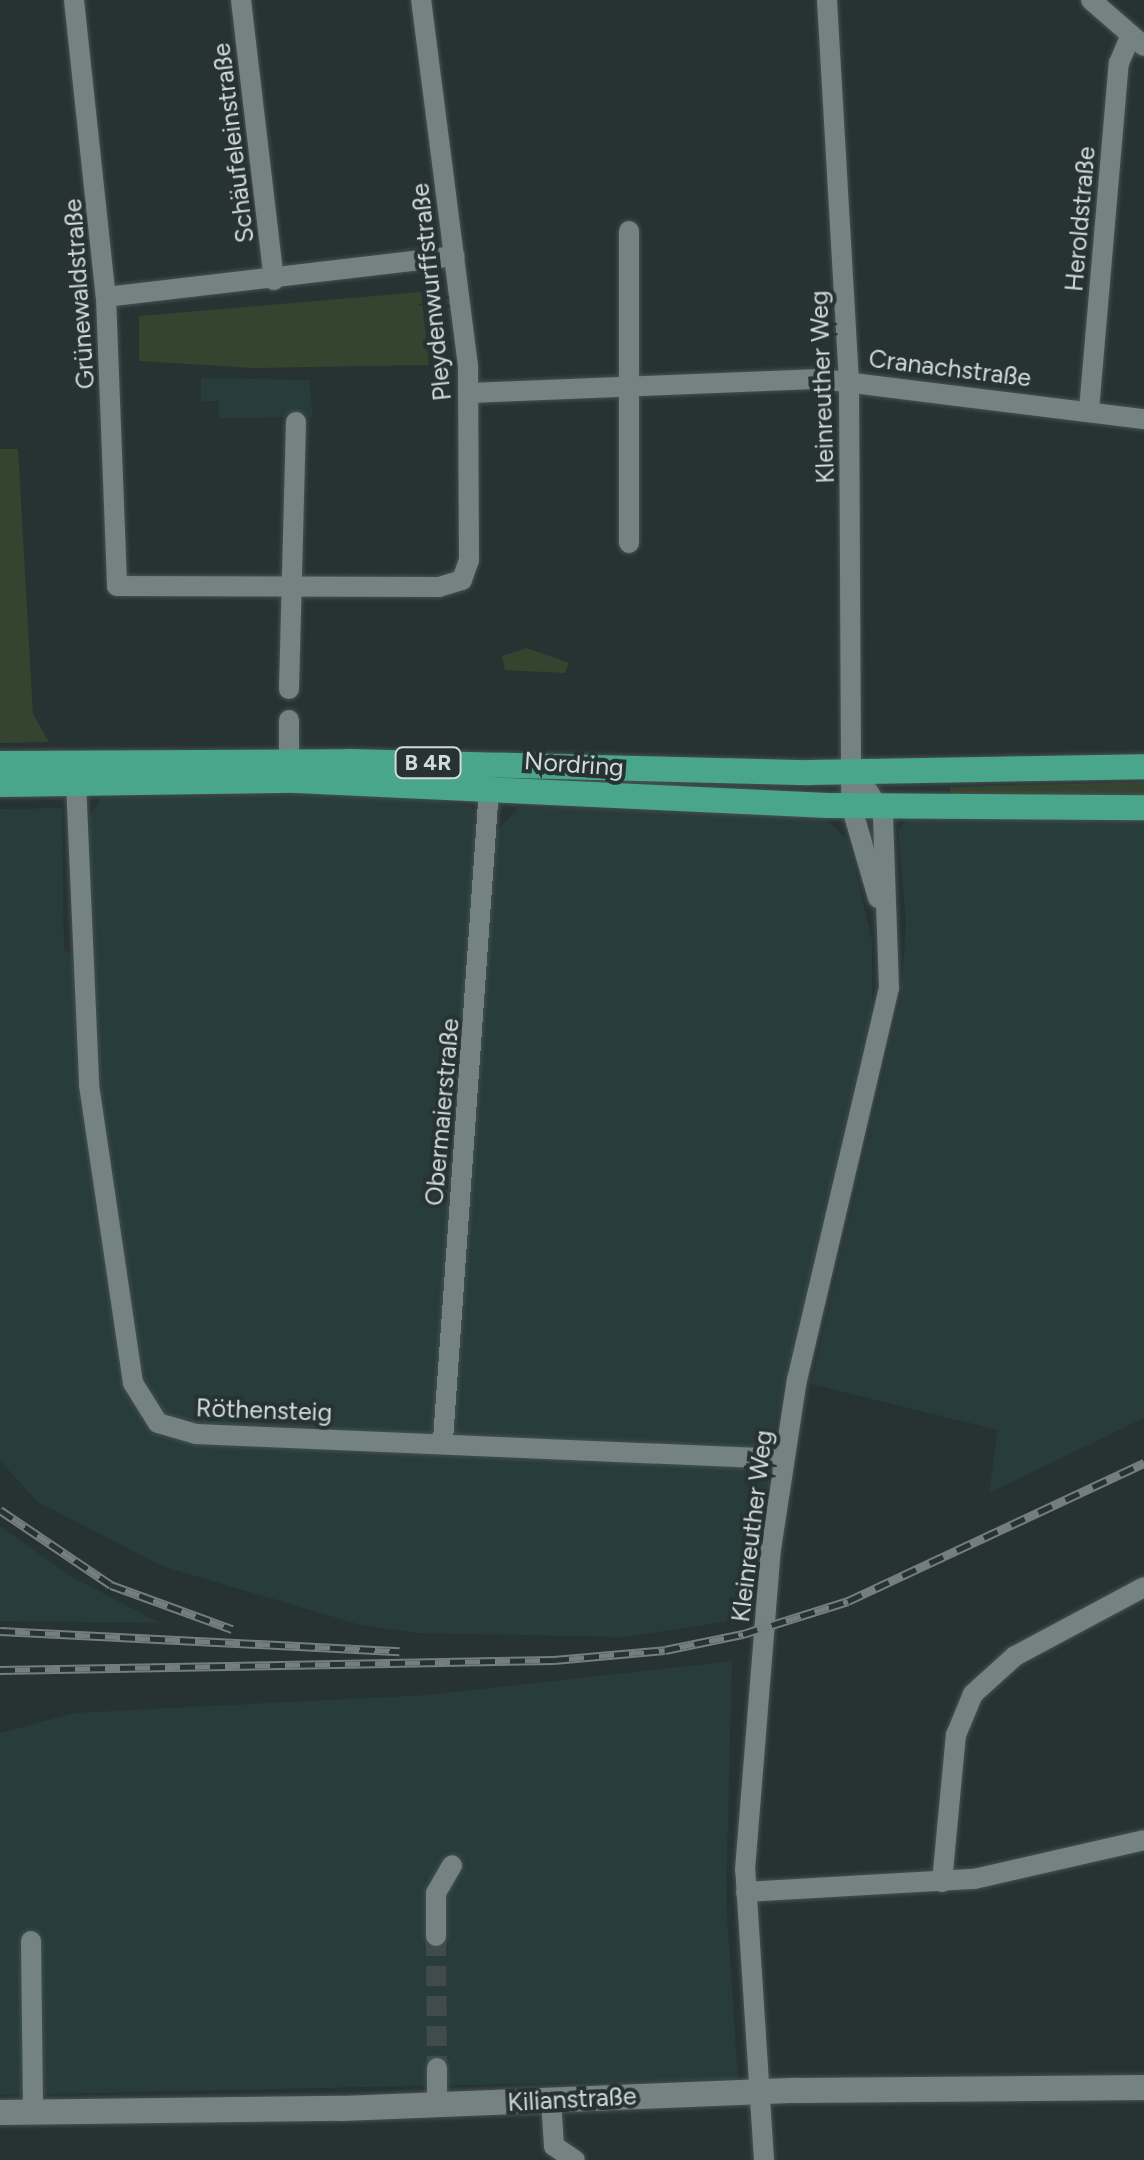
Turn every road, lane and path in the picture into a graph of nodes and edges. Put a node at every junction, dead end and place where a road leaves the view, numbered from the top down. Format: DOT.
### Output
graph roads {
  1 [pos="74,0"];
  2 [pos="242,0"];
  3 [pos="420,0"];
  4 [pos="827,0"];
  5 [pos="1091,0"];
  6 [pos="1138,40"];
  7 [pos="628,231"];
  8 [pos="455,256"];
  9 [pos="274,280"];
  10 [pos="106,297"];
  11 [pos="850,381"];
  12 [pos="630,386"];
  13 [pos="468,393"];
  14 [pos="1089,410"];
  15 [pos="1144,419"];
  16 [pos="296,422"];
  17 [pos="629,543"];
  18 [pos="289,587"];
  19 [pos="289,689"];
  20 [pos="289,720"];
  21 [pos="289,760"];
  22 [pos="0,763"];
  23 [pos="1144,766"];
  24 [pos="856,772"];
  25 [pos="76,782"];
  26 [pos="0,784"];
  27 [pos="489,788"];
  28 [pos="881,803"];
  29 [pos="851,805"];
  30 [pos="1144,807"];
  31 [pos="882,908"];
  32 [pos="443,1440"];
  33 [pos="782,1459"];
  34 [pos="1144,1587"];
  35 [pos="1144,1840"];
  36 [pos="452,1865"];
  37 [pos="942,1882"];
  38 [pos="746,1892"];
  39 [pos="436,1936"];
  40 [pos="30,1941"];
  41 [pos="437,2068"];
  42 [pos="1144,2087"];
  43 [pos="759,2092"];
  44 [pos="551,2100"];
  45 [pos="437,2105"];
  46 [pos="32,2111"];
  47 [pos="0,2112"];
  48 [pos="575,2160"];
  49 [pos="764,2160"];
  1 -- 10 [label="street, Grünewaldstraße"];
  2 -- 9 [label="street, Schäufeleinstraße"];
  3 -- 8 [label="street, Pleydenwurffstraße"];
  4 -- 11 [label="street, Kleinreuther Weg"];
  5 -- 6 [label="street"];
  6 -- 14 [label="street, Heroldstraße"];
  7 -- 12 [label="street"];
  8 -- 9 [label="street"];
  8 -- 13 [label="street, Pleydenwurffstraße"];
  9 -- 10 [label="street"];
  10 -- 18 [label="street, Grünewaldstraße"];
  11 -- 12 [label="street, Cranachstraße"];
  11 -- 14 [label="street, Cranachstraße"];
  11 -- 24 [label="street, Kleinreuther Weg"];
  12 -- 13 [label="street, Cranachstraße"];
  12 -- 17 [label="street"];
  13 -- 18 [label="street, Pleydenwurffstraße"];
  14 -- 15 [label="street, Cranachstraße"];
  16 -- 18 [label="street"];
  18 -- 19 [label="street"];
  20 -- 21 [label="street"];
  21 -- 22 [label="main road, Nordring / B 4R"];
  21 -- 24 [label="main road, Nordring / B 4R"];
  23 -- 24 [label="main road, Nordring / B 4R"];
  24 -- 28 [label="street"];
  24 -- 29 [label="street, Kleinreuther Weg"];
  25 -- 26 [label="main road, Nordring / B 4R"];
  25 -- 27 [label="main road, Nordring / B 4R"];
  25 -- 32 [label="street, Röthensteig"];
  27 -- 29 [label="main road, Nordring / B 4R"];
  27 -- 32 [label="street, Obermaierstraße"];
  28 -- 29 [label="main road, Nordring / B 4R"];
  28 -- 30 [label="main road, Nordring / B 4R"];
  28 -- 31 [label="street, Kleinreuther Weg"];
  29 -- 31 [label="street, Kleinreuther Weg"];
  31 -- 33 [label="street, Kleinreuther Weg"];
  32 -- 33 [label="street, Röthensteig"];
  33 -- 38 [label="street, Kleinreuther Weg"];
  34 -- 37 [label="street"];
  35 -- 37 [label="street"];
  36 -- 39 [label="street"];
  37 -- 38 [label="street"];
  38 -- 43 [label="street, Kleinreuther Weg"];
  40 -- 46 [label="street"];
  41 -- 45 [label="street"];
  42 -- 43 [label="main road, Kilianstraße"];
  43 -- 44 [label="main road, Kilianstraße"];
  43 -- 49 [label="street, Kleinreuther Weg"];
  44 -- 45 [label="main road, Kilianstraße"];
  44 -- 48 [label="street"];
  45 -- 46 [label="main road, Kilianstraße"];
  46 -- 47 [label="main road, Kilianstraße"];
}
